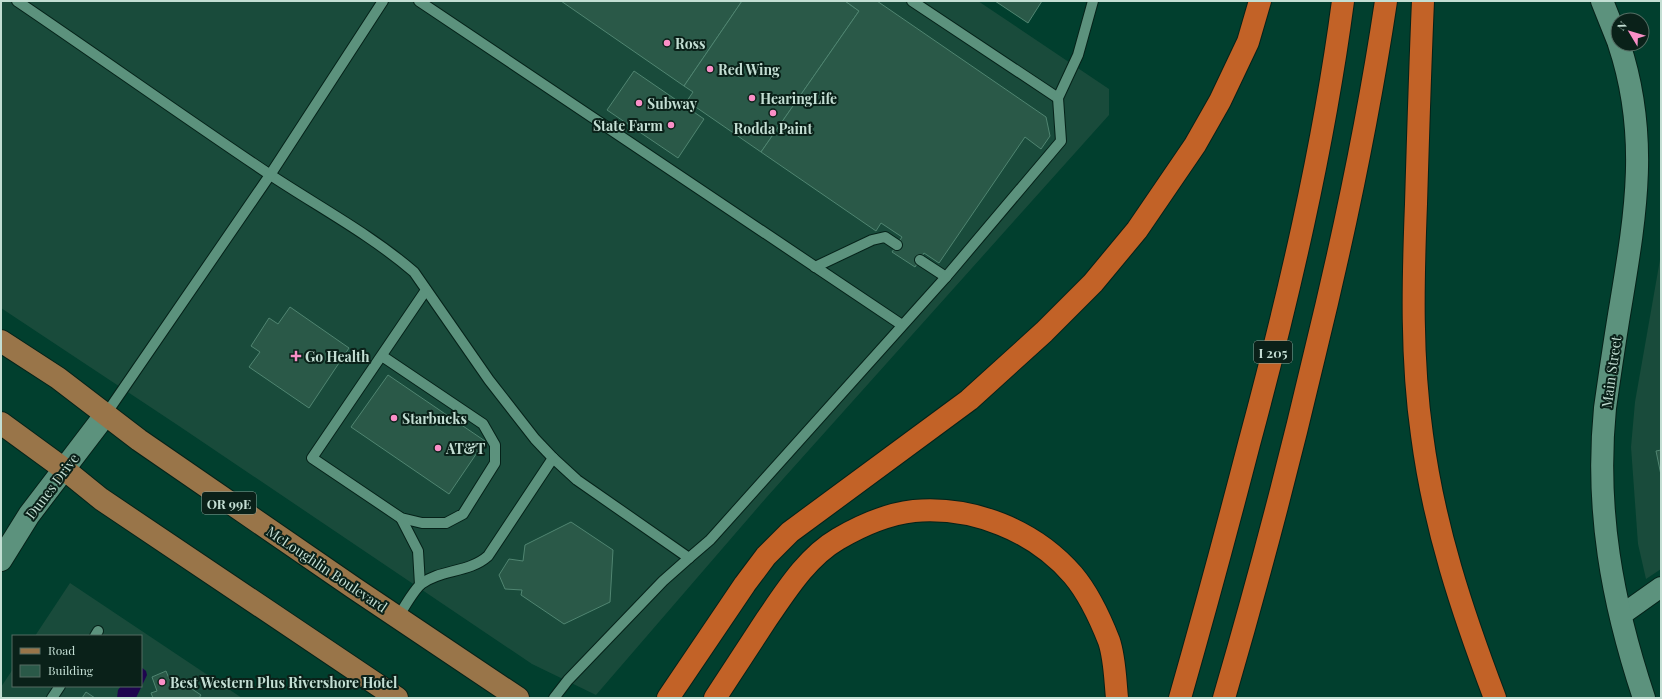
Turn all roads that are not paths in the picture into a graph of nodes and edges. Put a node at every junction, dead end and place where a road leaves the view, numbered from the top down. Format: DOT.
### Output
graph roads {
  1 [pos="16,1"];
  2 [pos="383,1"];
  3 [pos="419,1"];
  4 [pos="912,1"];
  5 [pos="1093,1"];
  6 [pos="1260,1"];
  7 [pos="1343,1"];
  8 [pos="1386,1"];
  9 [pos="1423,1"];
  10 [pos="1602,1"];
  11 [pos="1610,21"];
  12 [pos="1621,52"];
  13 [pos="1058,98"];
  14 [pos="270,175"];
  15 [pos="896,245"];
  16 [pos="920,260"];
  17 [pos="815,267"];
  18 [pos="946,277"];
  19 [pos="426,290"];
  20 [pos="902,325"];
  21 [pos="1,341"];
  22 [pos="382,356"];
  23 [pos="106,414"];
  24 [pos="1,423"];
  25 [pos="552,458"];
  26 [pos="64,469"];
  27 [pos="400,518"];
  28 [pos="689,558"];
  29 [pos="1,560"];
  30 [pos="420,585"];
  31 [pos="1661,587"];
  32 [pos="1620,616"];
  33 [pos="398,617"];
  34 [pos="59,687"];
  35 [pos="52,698"];
  36 [pos="397,698"];
  37 [pos="518,698"];
  38 [pos="554,698"];
  39 [pos="668,698"];
  40 [pos="715,698"];
  41 [pos="1117,698"];
  42 [pos="1180,698"];
  43 [pos="1224,698"];
  44 [pos="1495,698"];
  45 [pos="1644,698"];
  1 -- 14 [label="lane"];
  2 -- 14 [label="lane"];
  3 -- 17 [label="lane"];
  4 -- 13 [label="lane"];
  5 -- 13 [label="lane"];
  6 -- 39 [label="highway"];
  7 -- 42 [label="highway, I 205"];
  8 -- 43 [label="highway, I 205"];
  9 -- 44 [label="highway"];
  10 -- 11 [label="street"];
  12 -- 32 [label="street, Main Street"];
  13 -- 18 [label="lane"];
  14 -- 19 [label="lane"];
  14 -- 23 [label="lane"];
  15 -- 17 [label="lane"];
  16 -- 18 [label="lane"];
  17 -- 20 [label="lane"];
  18 -- 20 [label="lane"];
  19 -- 22 [label="lane"];
  19 -- 25 [label="lane"];
  20 -- 28 [label="lane"];
  21 -- 23 [label="main road, McLoughlin Boulevard / OR 99E"];
  22 -- 27 [label="lane"];
  22 -- 27 [label="lane"];
  23 -- 26 [label="street, Dunes Drive"];
  23 -- 33 [label="main road, McLoughlin Boulevard / OR 99E"];
  24 -- 26 [label="main road"];
  25 -- 28 [label="lane"];
  25 -- 30 [label="lane"];
  26 -- 29 [label="street, Dunes Drive"];
  26 -- 36 [label="main road"];
  27 -- 30 [label="lane"];
  28 -- 38 [label="lane"];
  30 -- 33 [label="lane"];
  31 -- 32 [label="street"];
  32 -- 45 [label="street, Main Street"];
  33 -- 37 [label="main road, McLoughlin Boulevard / OR 99E"];
  34 -- 35 [label="lane"];
  40 -- 41 [label="highway"];
}
